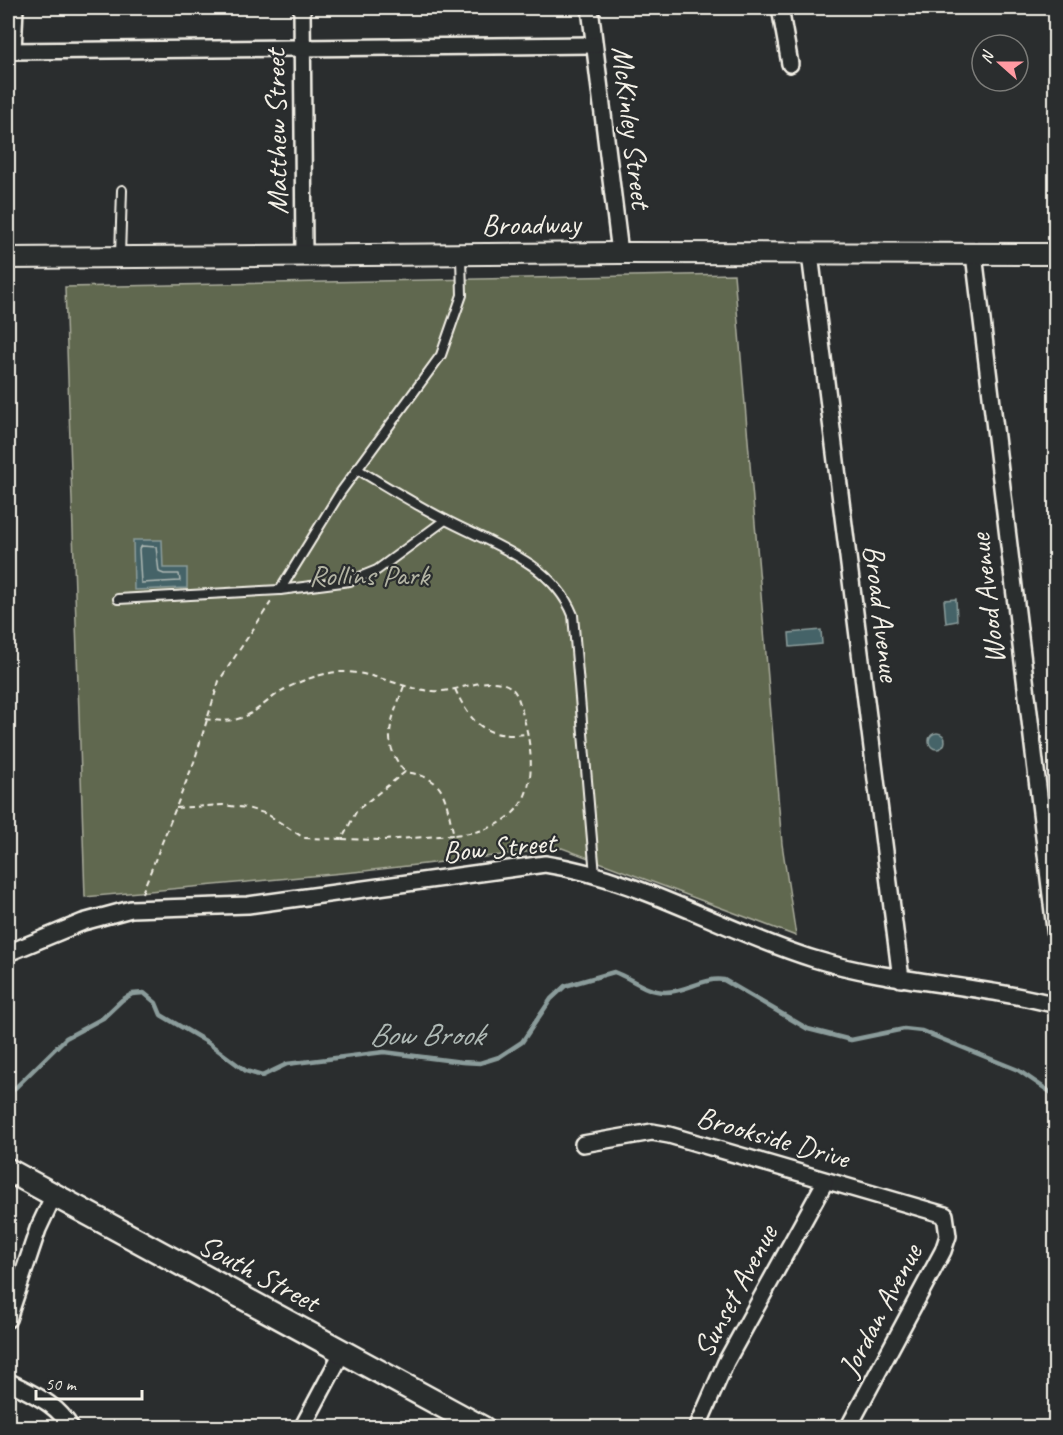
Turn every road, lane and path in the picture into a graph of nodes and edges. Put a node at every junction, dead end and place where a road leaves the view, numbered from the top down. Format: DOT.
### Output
graph roads {
  1 [pos="15,8"];
  2 [pos="302,8"];
  3 [pos="590,8"];
  4 [pos="780,8"];
  5 [pos="594,45"];
  6 [pos="302,49"];
  7 [pos="10,51"];
  8 [pos="790,64"];
  9 [pos="122,190"];
  10 [pos="620,253"];
  11 [pos="461,254"];
  12 [pos="810,254"];
  13 [pos="974,254"];
  14 [pos="1056,254"];
  15 [pos="304,255"];
  16 [pos="8,258"];
  17 [pos="120,258"];
  18 [pos="357,469"];
  19 [pos="445,520"];
  20 [pos="280,590"];
  21 [pos="118,599"];
  22 [pos="404,685"];
  23 [pos="455,689"];
  24 [pos="206,719"];
  25 [pos="528,734"];
  26 [pos="405,772"];
  27 [pos="176,808"];
  28 [pos="454,835"];
  29 [pos="342,839"];
  30 [pos="595,875"];
  31 [pos="142,893"];
  32 [pos="1056,937"];
  33 [pos="8,953"];
  34 [pos="901,979"];
  35 [pos="1056,1005"];
  36 [pos="583,1144"];
  37 [pos="8,1170"];
  38 [pos="825,1182"];
  39 [pos="53,1197"];
  40 [pos="945,1215"];
  41 [pos="8,1319"];
  42 [pos="343,1351"];
  43 [pos="8,1382"];
  44 [pos="71,1428"];
  45 [pos="302,1428"];
  46 [pos="483,1428"];
  47 [pos="697,1428"];
  48 [pos="848,1428"];
  1 -- 7 [label="street"];
  2 -- 6 [label="street, Matthew Street"];
  3 -- 5 [label="street, McKinley Street"];
  4 -- 8 [label="street"];
  5 -- 6 [label="street"];
  5 -- 10 [label="street, McKinley Street"];
  6 -- 7 [label="street"];
  6 -- 15 [label="street, Matthew Street"];
  9 -- 17 [label="lane"];
  10 -- 11 [label="street, Broadway"];
  10 -- 12 [label="street, Broadway"];
  11 -- 15 [label="street, Broadway"];
  11 -- 18 [label="lane"];
  12 -- 13 [label="street, Broadway"];
  12 -- 34 [label="street, Broad Avenue"];
  13 -- 14 [label="street, Broadway"];
  13 -- 32 [label="street, Wood Avenue"];
  15 -- 17 [label="street, Broadway"];
  16 -- 17 [label="street, Broadway"];
  18 -- 19 [label="lane"];
  18 -- 20 [label="lane"];
  19 -- 20 [label="lane"];
  19 -- 30 [label="lane"];
  20 -- 21 [label="lane"];
  20 -- 24 [label="path"];
  22 -- 23 [label="path"];
  22 -- 24 [label="path"];
  22 -- 26 [label="path"];
  23 -- 25 [label="path"];
  23 -- 25 [label="path"];
  24 -- 27 [label="path"];
  25 -- 28 [label="path"];
  26 -- 28 [label="path"];
  26 -- 29 [label="path"];
  27 -- 29 [label="path"];
  27 -- 31 [label="path"];
  28 -- 29 [label="path"];
  30 -- 33 [label="street, Bow Street"];
  30 -- 34 [label="street, Bow Street"];
  34 -- 35 [label="street, Bow Street"];
  36 -- 38 [label="street, Brookside Drive"];
  37 -- 39 [label="main road, South Street"];
  38 -- 40 [label="street, Brookside Drive"];
  38 -- 47 [label="street, Sunset Avenue"];
  39 -- 41 [label="street"];
  39 -- 42 [label="main road, South Street"];
  40 -- 48 [label="street, Jordan Avenue"];
  42 -- 45 [label="street"];
  42 -- 46 [label="main road, South Street"];
  43 -- 44 [label="street"];
}
